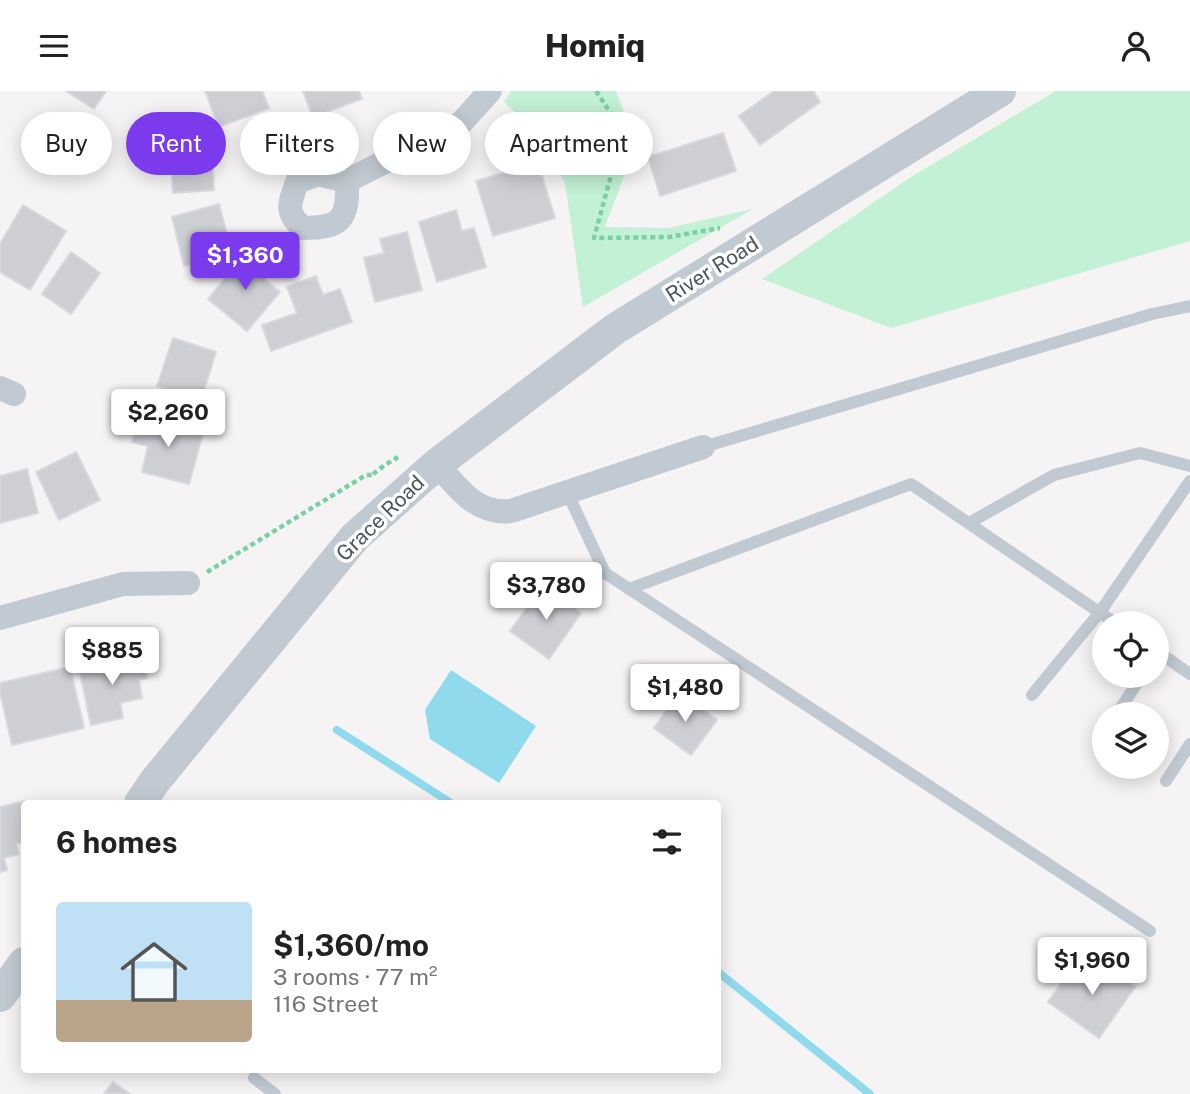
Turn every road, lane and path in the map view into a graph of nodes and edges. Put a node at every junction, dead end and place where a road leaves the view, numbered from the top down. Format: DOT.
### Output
graph roads {
  1 [pos="489,91"];
  2 [pos="596,91"];
  3 [pos="1000,91"];
  4 [pos="348,181"];
  5 [pos="727,227"];
  6 [pos="1190,306"];
  7 [pos="703,447"];
  8 [pos="437,464"];
  9 [pos="1190,466"];
  10 [pos="373,474"];
  11 [pos="1190,481"];
  12 [pos="567,492"];
  13 [pos="969,523"];
  14 [pos="224,562"];
  15 [pos="188,583"];
  16 [pos="629,590"];
  17 [pos="1099,611"];
  18 [pos="1101,611"];
  19 [pos="0,618"];
  20 [pos="1092,622"];
  21 [pos="1169,659"];
  22 [pos="1190,674"];
  23 [pos="1032,695"];
  24 [pos="1190,744"];
  25 [pos="1166,781"];
  26 [pos="142,800"];
  27 [pos="1150,931"];
  28 [pos="21,967"];
  29 [pos="0,996"];
  30 [pos="254,1078"];
  31 [pos="275,1094"];
  1 -- 4 [label="street"];
  2 -- 5 [label="path"];
  3 -- 8 [label="street, River Road"];
  6 -- 7 [label="lane"];
  7 -- 12 [label="street, Grace Road"];
  8 -- 12 [label="street, Grace Road"];
  8 -- 26 [label="street, Grace Road"];
  9 -- 13 [label="lane"];
  10 -- 14 [label="path"];
  11 -- 18 [label="lane"];
  12 -- 16 [label="lane"];
  13 -- 16 [label="lane"];
  13 -- 17 [label="lane"];
  15 -- 19 [label="street"];
  16 -- 27 [label="lane"];
  20 -- 23 [label="lane"];
  21 -- 22 [label="lane"];
  24 -- 25 [label="lane"];
  28 -- 29 [label="street"];
  30 -- 31 [label="lane"];
}
